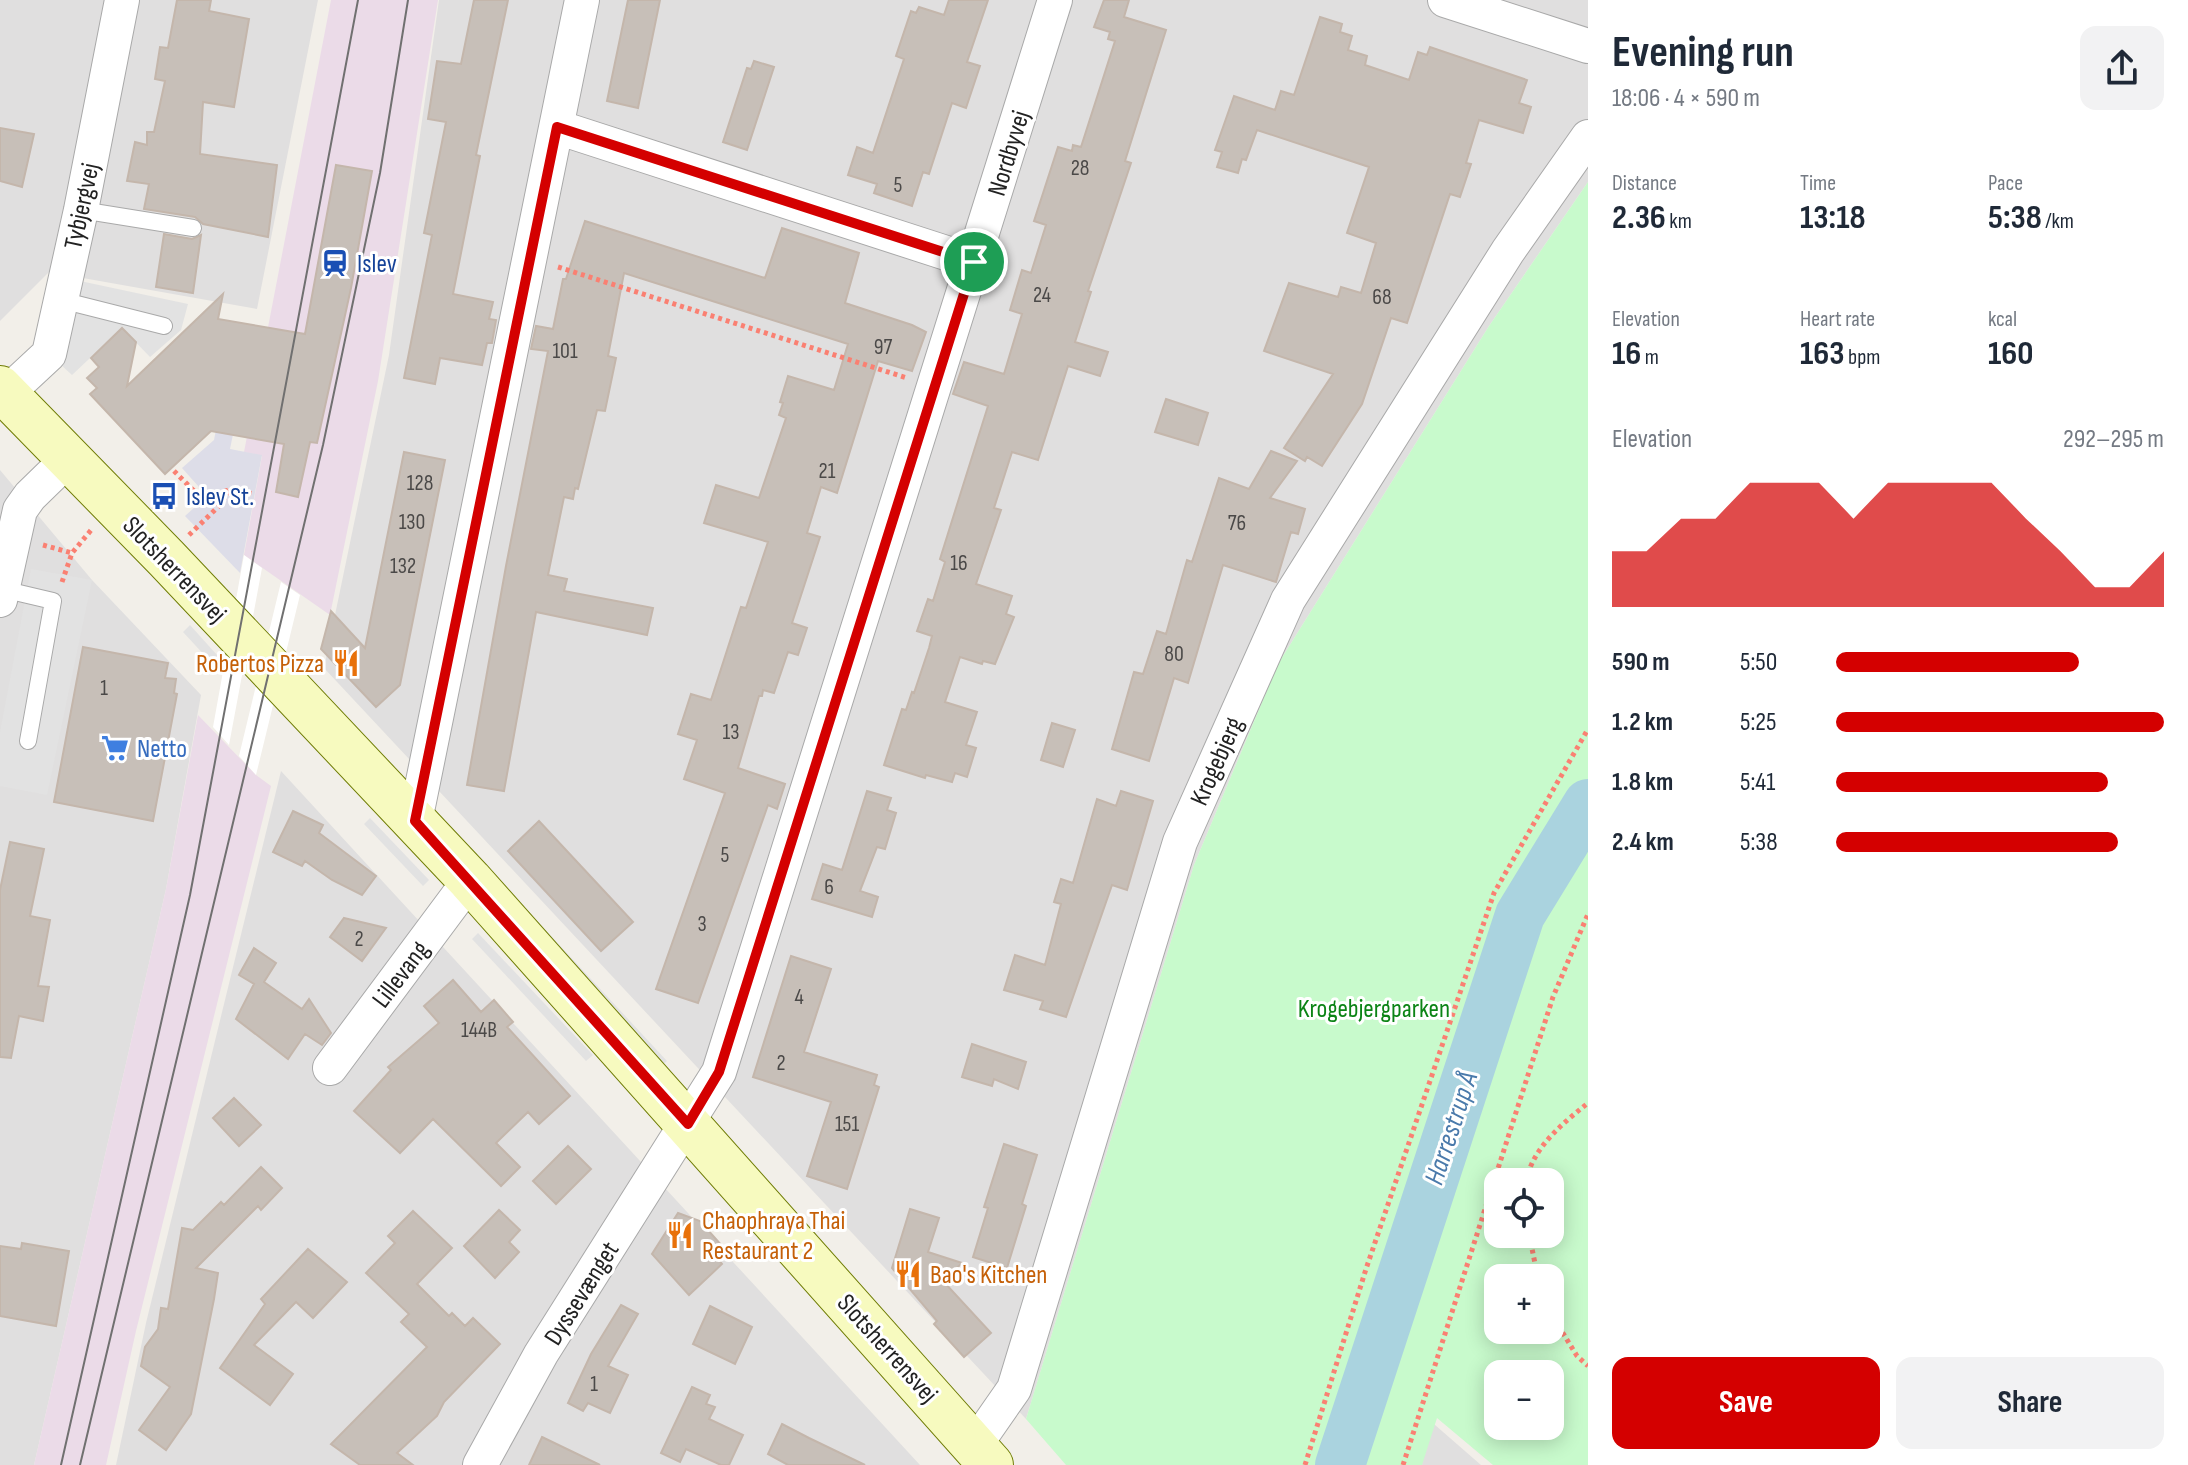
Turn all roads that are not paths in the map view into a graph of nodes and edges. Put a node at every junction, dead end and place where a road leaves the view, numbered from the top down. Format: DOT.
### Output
graph roads {
  1 [pos="122,0"];
  2 [pos="582,0"];
  3 [pos="1055,0"];
  4 [pos="1445,0"];
  5 [pos="1588,46"];
  6 [pos="557,127"];
  7 [pos="1588,137"];
  8 [pos="81,210"];
  9 [pos="193,228"];
  10 [pos="974,262"];
  11 [pos="61,300"];
  12 [pos="164,326"];
  13 [pos="3,391"];
  14 [pos="68,459"];
  15 [pos="1,594"];
  16 [pos="28,741"];
  17 [pos="415,821"];
  18 [pos="470,880"];
  19 [pos="330,1068"];
  20 [pos="688,1124"];
  21 [pos="983,1455"];
  22 [pos="480,1465"];
  1 -- 8 [label="street, Tybjergvej"];
  2 -- 6 [label="street"];
  3 -- 10 [label="street, Nordbyvej"];
  4 -- 5 [label="street"];
  6 -- 10 [label="street"];
  6 -- 17 [label="street"];
  7 -- 21 [label="street, Krogebjerg"];
  8 -- 9 [label="lane"];
  8 -- 11 [label="street, Tybjergvej"];
  10 -- 20 [label="street, Nordbyvej"];
  11 -- 12 [label="lane"];
  11 -- 13 [label="street, Tybjergvej"];
  13 -- 14 [label="street, Slotsherrensvej"];
  14 -- 15 [label="street"];
  14 -- 17 [label="street, Slotsherrensvej"];
  15 -- 16 [label="lane"];
  17 -- 18 [label="street, Slotsherrensvej"];
  18 -- 19 [label="street, Lillevang"];
  18 -- 20 [label="street, Slotsherrensvej"];
  20 -- 21 [label="street, Slotsherrensvej"];
  20 -- 22 [label="street, Dyssevænget"];
}
